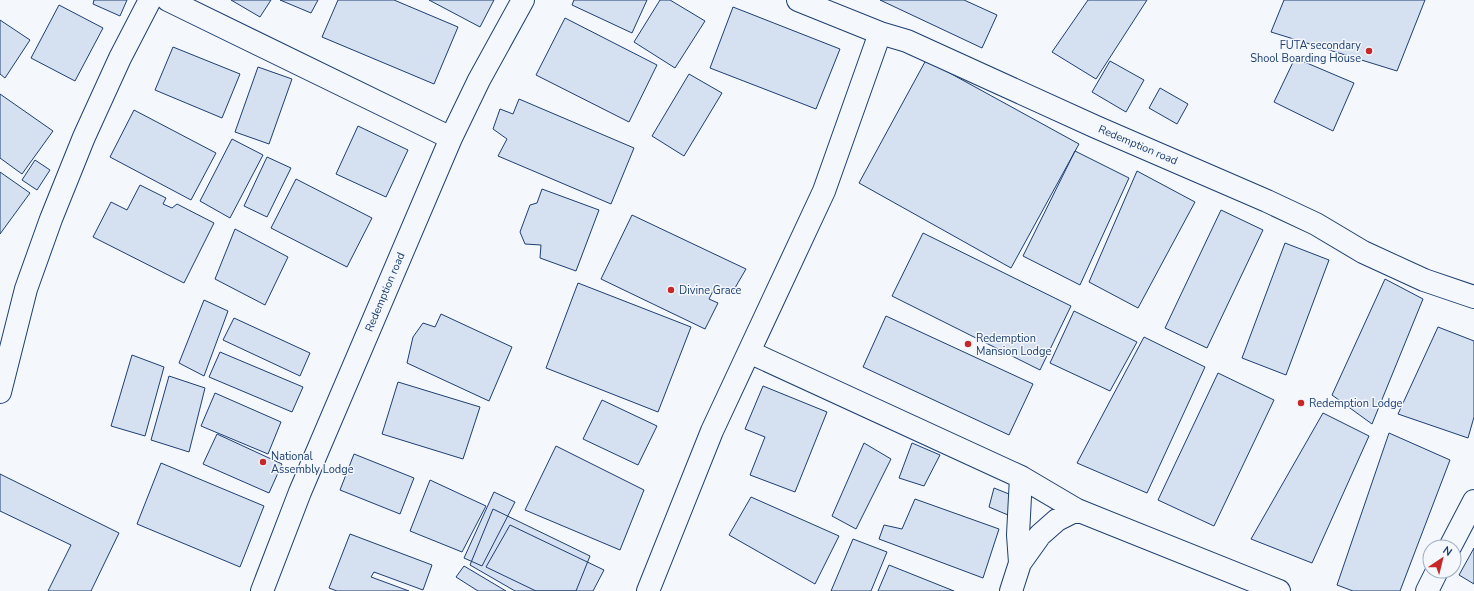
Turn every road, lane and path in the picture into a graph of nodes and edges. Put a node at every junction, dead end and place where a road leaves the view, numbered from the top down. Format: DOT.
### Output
graph roads {
  1 [pos="150,0"];
  2 [pos="168,0"];
  3 [pos="523,0"];
  4 [pos="798,0"];
  5 [pos="880,33"];
  6 [pos="450,138"];
  7 [pos="1474,297"];
  8 [pos="749,352"];
  9 [pos="0,392"];
  10 [pos="1021,477"];
  11 [pos="1474,501"];
  12 [pos="1077,510"];
  13 [pos="1454,539"];
  14 [pos="1020,563"];
  15 [pos="1433,579"];
  16 [pos="262,591"];
  17 [pos="648,591"];
  18 [pos="1011,591"];
  19 [pos="1278,591"];
  20 [pos="1427,591"];
  1 -- 9 [label="street"];
  2 -- 6 [label="street"];
  3 -- 6 [label="street, Redemption road"];
  4 -- 5 [label="street, Redemption road"];
  5 -- 7 [label="street, Redemption road"];
  5 -- 8 [label="street"];
  6 -- 16 [label="street, Redemption road"];
  8 -- 10 [label="street"];
  8 -- 17 [label="street"];
  10 -- 12 [label="street"];
  10 -- 14 [label="street"];
  11 -- 13 [label="street"];
  12 -- 14 [label="street"];
  12 -- 19 [label="street"];
  14 -- 18 [label="street"];
  15 -- 20 [label="street"];
}
